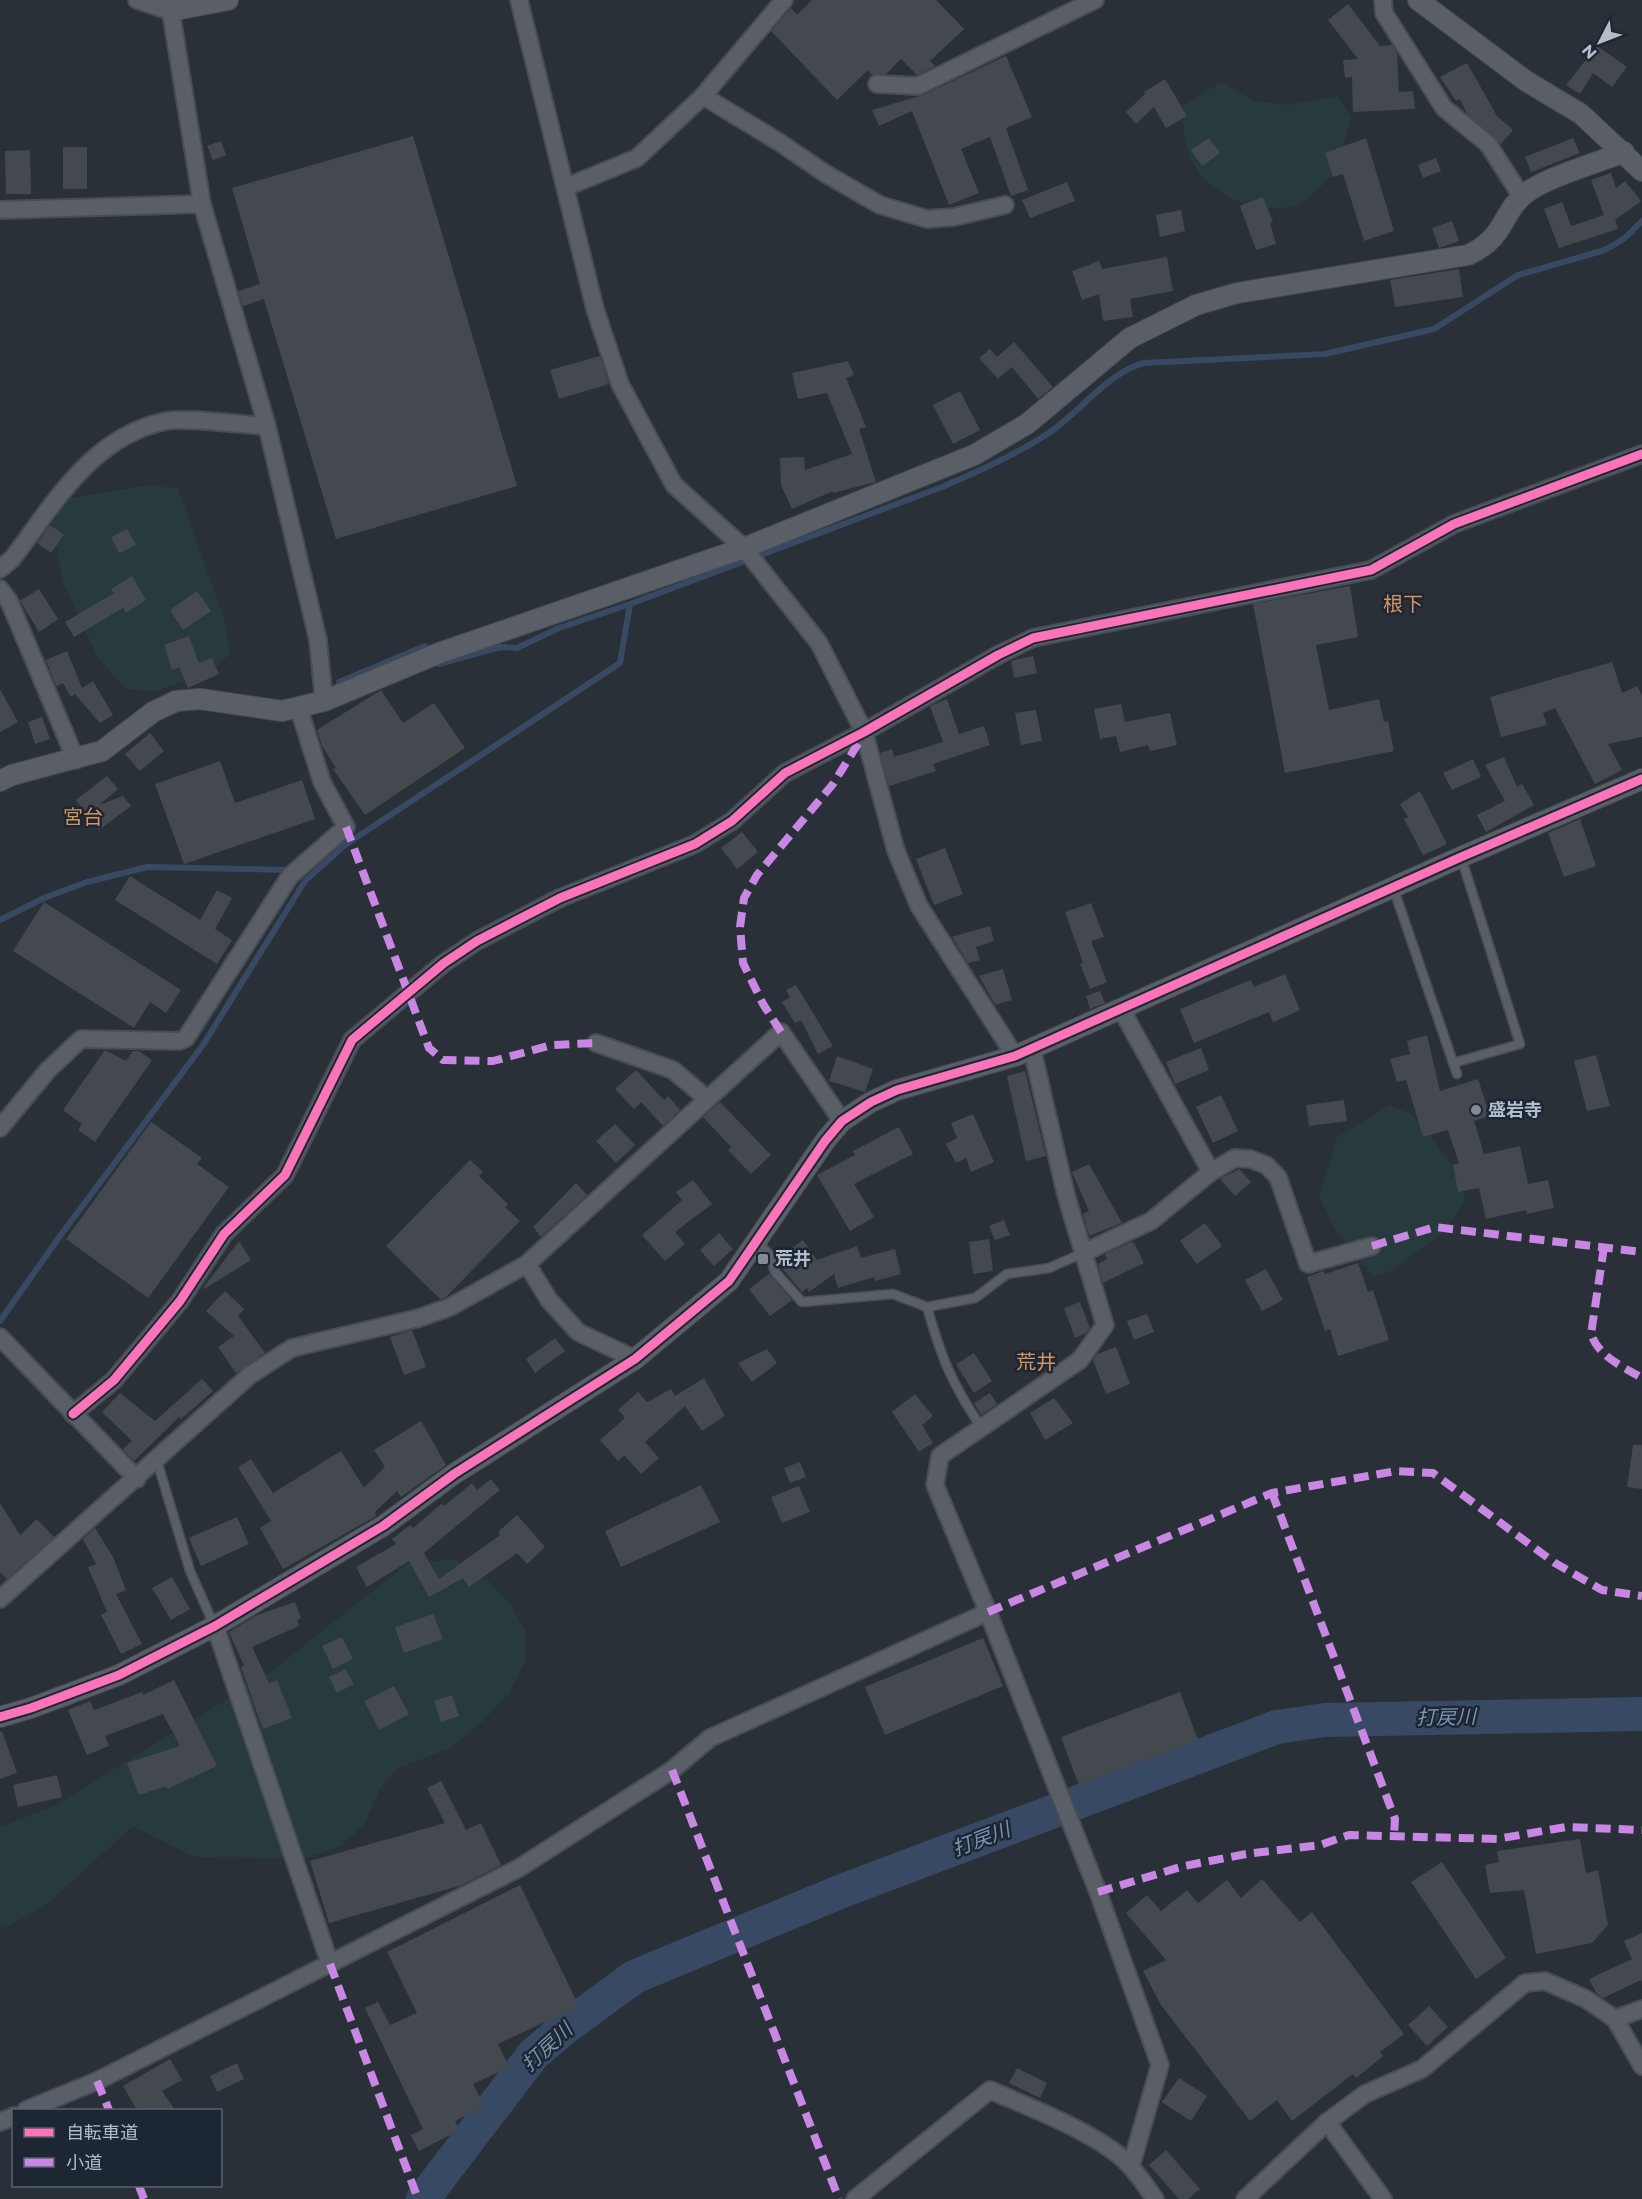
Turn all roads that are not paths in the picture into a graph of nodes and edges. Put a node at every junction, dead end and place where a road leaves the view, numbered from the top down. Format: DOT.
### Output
graph roads {
  1 [pos="137,0"];
  2 [pos="228,0"];
  3 [pos="519,0"];
  4 [pos="784,0"];
  5 [pos="1095,0"];
  6 [pos="1383,0"];
  7 [pos="1418,0"];
  8 [pos="170,6"];
  9 [pos="877,84"];
  10 [pos="703,96"];
  11 [pos="1624,152"];
  12 [pos="1642,171"];
  13 [pos="566,187"];
  14 [pos="1522,197"];
  15 [pos="202,204"];
  16 [pos="1005,205"];
  17 [pos="0,210"];
  18 [pos="267,426"];
  19 [pos="1642,454"];
  20 [pos="744,548"];
  21 [pos="0,569"];
  22 [pos="0,589"];
  23 [pos="324,701"];
  24 [pos="299,709"];
  25 [pos="864,732"];
  26 [pos="76,760"];
  27 [pos="1642,779"];
  28 [pos="0,781"];
  29 [pos="1461,856"];
  30 [pos="1393,887"];
  31 [pos="1121,1009"];
  32 [pos="596,1043"];
  33 [pos="1024,1053"];
  34 [pos="1453,1063"];
  35 [pos="1457,1074"];
  36 [pos="706,1098"];
  37 [pos="842,1121"];
  38 [pos="0,1128"];
  39 [pos="1210,1172"];
  40 [pos="756,1241"];
  41 [pos="1372,1246"];
  42 [pos="1083,1253"];
  43 [pos="527,1264"];
  44 [pos="927,1307"];
  45 [pos="0,1337"];
  46 [pos="635,1359"];
  47 [pos="73,1414"];
  48 [pos="981,1426"];
  49 [pos="157,1461"];
  50 [pos="136,1479"];
  51 [pos="0,1599"];
  52 [pos="988,1612"];
  53 [pos="215,1626"];
  54 [pos="0,1717"];
  55 [pos="330,1964"];
  56 [pos="1642,2009"];
  57 [pos="1615,2019"];
  58 [pos="1642,2066"];
  59 [pos="28,2109"];
  60 [pos="1327,2122"];
  61 [pos="1131,2166"];
  62 [pos="855,2199"];
  63 [pos="1155,2199"];
  64 [pos="1245,2199"];
  65 [pos="1383,2199"];
  1 -- 8 [label="street"];
  2 -- 8 [label="street"];
  3 -- 13 [label="street"];
  4 -- 10 [label="street"];
  5 -- 9 [label="street"];
  6 -- 14 [label="street"];
  7 -- 11 [label="street"];
  8 -- 15 [label="street"];
  10 -- 13 [label="street"];
  10 -- 16 [label="street"];
  11 -- 12 [label="street"];
  11 -- 14 [label="street"];
  13 -- 20 [label="street"];
  14 -- 20 [label="street"];
  15 -- 17 [label="street"];
  15 -- 18 [label="street"];
  18 -- 21 [label="street"];
  18 -- 23 [label="street"];
  19 -- 25 [label="street"];
  20 -- 23 [label="street"];
  20 -- 25 [label="street"];
  22 -- 26 [label="street"];
  23 -- 24 [label="street"];
  24 -- 26 [label="street"];
  24 -- 38 [label="street"];
  25 -- 33 [label="street"];
  25 -- 47 [label="street"];
  26 -- 28 [label="street"];
  27 -- 29 [label="street"];
  29 -- 30 [label="street"];
  29 -- 34 [label="lane"];
  30 -- 31 [label="street"];
  30 -- 34 [label="lane"];
  31 -- 33 [label="street"];
  31 -- 39 [label="street"];
  32 -- 36 [label="street"];
  33 -- 37 [label="street"];
  33 -- 42 [label="street"];
  34 -- 35 [label="lane"];
  36 -- 37 [label="street"];
  36 -- 43 [label="street"];
  37 -- 40 [label="street"];
  39 -- 41 [label="street"];
  39 -- 42 [label="street"];
  40 -- 44 [label="lane"];
  40 -- 46 [label="street"];
  42 -- 44 [label="lane"];
  42 -- 48 [label="street"];
  43 -- 46 [label="street"];
  43 -- 49 [label="street"];
  44 -- 48 [label="lane"];
  45 -- 47 [label="street"];
  46 -- 53 [label="street"];
  47 -- 50 [label="street"];
  48 -- 52 [label="street"];
  49 -- 50 [label="street"];
  49 -- 53 [label="lane"];
  50 -- 51 [label="street"];
  52 -- 55 [label="street"];
  52 -- 61 [label="street"];
  53 -- 54 [label="street"];
  53 -- 55 [label="street"];
  55 -- 59 [label="street"];
  56 -- 57 [label="street"];
  57 -- 58 [label="street"];
  57 -- 60 [label="street"];
  60 -- 64 [label="street"];
  60 -- 65 [label="street"];
  61 -- 62 [label="street"];
  61 -- 63 [label="street"];
}
